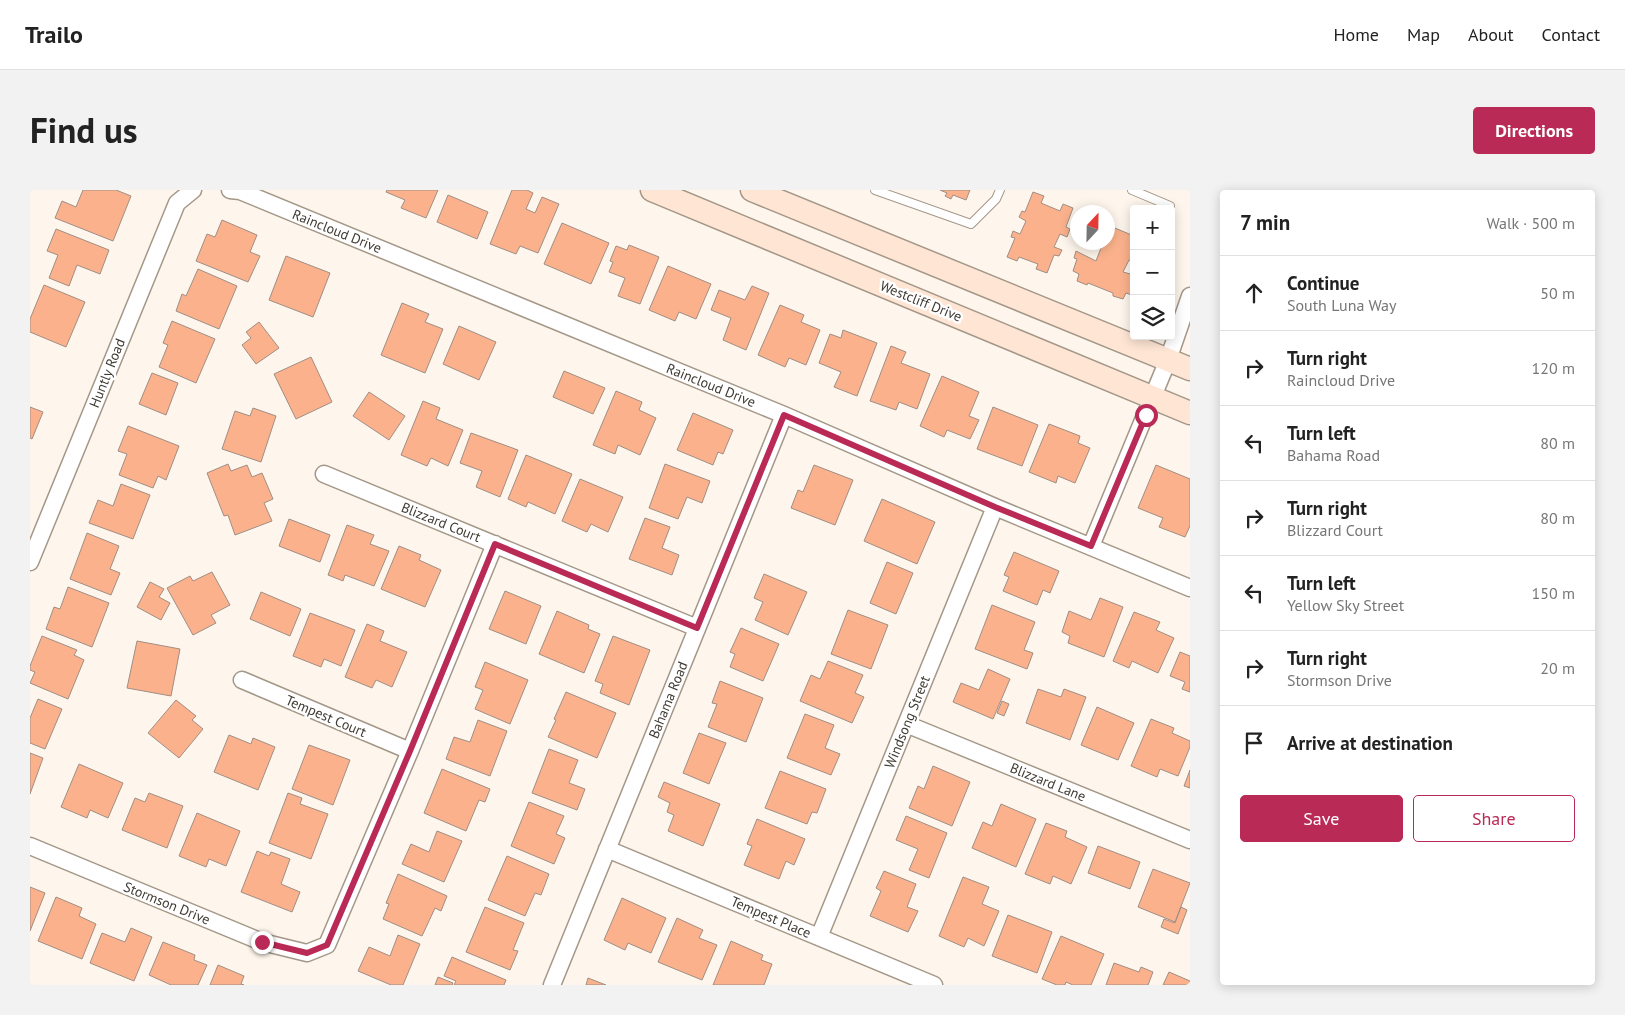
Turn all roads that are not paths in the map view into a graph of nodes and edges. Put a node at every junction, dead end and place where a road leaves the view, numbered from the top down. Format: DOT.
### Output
graph roads {
  1 [pos="193,190"];
  2 [pos="230,190"];
  3 [pos="652,190"];
  4 [pos="752,190"];
  5 [pos="875,190"];
  6 [pos="1000,190"];
  7 [pos="1132,190"];
  8 [pos="1168,205"];
  9 [pos="1190,296"];
  10 [pos="1190,369"];
  11 [pos="1161,379"];
  12 [pos="1190,413"];
  13 [pos="784,415"];
  14 [pos="324,474"];
  15 [pos="995,507"];
  16 [pos="495,544"];
  17 [pos="1091,546"];
  18 [pos="30,562"];
  19 [pos="1190,588"];
  20 [pos="697,628"];
  21 [pos="242,680"];
  22 [pos="906,724"];
  23 [pos="410,751"];
  24 [pos="1190,840"];
  25 [pos="30,846"];
  26 [pos="607,849"];
  27 [pos="819,937"];
  28 [pos="552,985"];
  29 [pos="934,985"];
  1 -- 18 [label="street, Huntly Road"];
  2 -- 13 [label="street, Raincloud Drive"];
  3 -- 11 [label="main road, Westcliff Drive"];
  4 -- 11 [label="main road, Westcliff Drive"];
  5 -- 6 [label="lane"];
  7 -- 8 [label="lane"];
  9 -- 11 [label="street"];
  10 -- 11 [label="main road, Westcliff Drive"];
  11 -- 12 [label="main road, Westcliff Drive"];
  11 -- 17 [label="street"];
  13 -- 15 [label="street, Raincloud Drive"];
  13 -- 20 [label="street, Bahama Road"];
  14 -- 16 [label="street, Blizzard Court"];
  15 -- 17 [label="street, Raincloud Drive"];
  15 -- 22 [label="street, Windsong Street"];
  16 -- 20 [label="street, Blizzard Court"];
  16 -- 23 [label="street"];
  17 -- 19 [label="street, Raincloud Drive"];
  20 -- 26 [label="street, Bahama Road"];
  21 -- 23 [label="street, Tempest Court"];
  22 -- 24 [label="street, Blizzard Lane"];
  22 -- 27 [label="street, Windsong Street"];
  23 -- 25 [label="street, Stormson Drive"];
  26 -- 27 [label="street, Tempest Place"];
  26 -- 28 [label="street, Bahama Road"];
  27 -- 29 [label="street, Tempest Place"];
}
